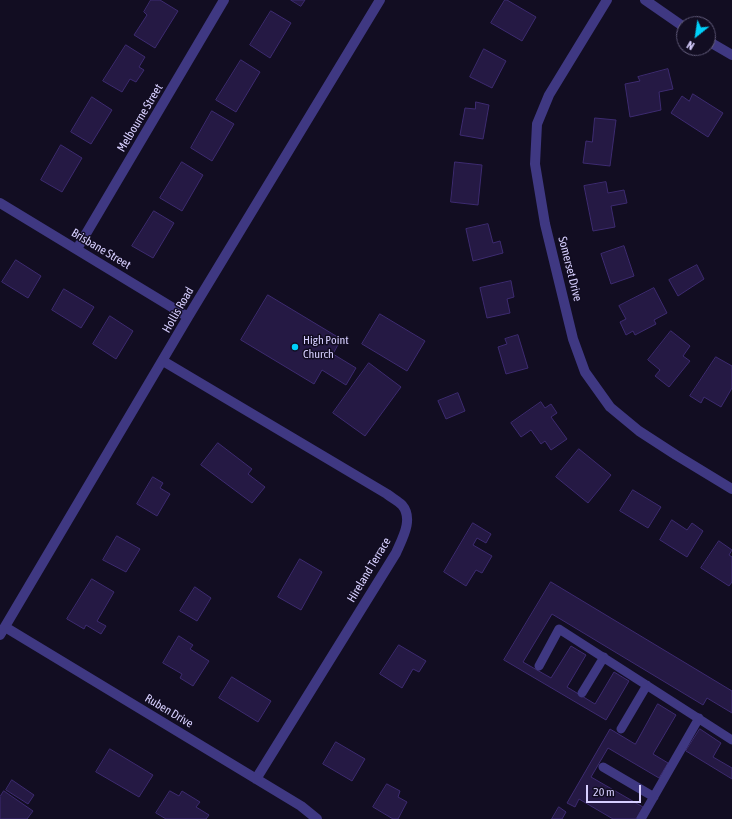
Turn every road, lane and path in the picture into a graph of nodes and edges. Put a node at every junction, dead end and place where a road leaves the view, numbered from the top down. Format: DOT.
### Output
graph roads {
  1 [pos="224,0"];
  2 [pos="380,0"];
  3 [pos="607,0"];
  4 [pos="646,0"];
  5 [pos="676,21"];
  6 [pos="716,46"];
  7 [pos="732,55"];
  8 [pos="0,203"];
  9 [pos="77,249"];
  10 [pos="188,317"];
  11 [pos="163,361"];
  12 [pos="732,489"];
  13 [pos="3,631"];
  14 [pos="604,658"];
  15 [pos="539,666"];
  16 [pos="647,685"];
  17 [pos="582,693"];
  18 [pos="699,718"];
  19 [pos="621,729"];
  20 [pos="732,740"];
  21 [pos="603,767"];
  22 [pos="256,779"];
  23 [pos="654,797"];
  24 [pos="317,819"];
  25 [pos="641,819"];
  1 -- 9 [label="street, Melbourne Street"];
  2 -- 10 [label="street, Hollis Road"];
  3 -- 12 [label="street, Somerset Drive"];
  4 -- 5 [label="street"];
  6 -- 7 [label="street"];
  8 -- 9 [label="street, Brisbane Street"];
  9 -- 10 [label="street, Brisbane Street"];
  10 -- 11 [label="street, Hollis Road"];
  11 -- 13 [label="street, Hollis Road"];
  11 -- 22 [label="street, Hireland Terrace"];
  13 -- 22 [label="street, Ruben Drive"];
  14 -- 15 [label="lane"];
  14 -- 16 [label="lane"];
  14 -- 17 [label="lane"];
  16 -- 18 [label="lane"];
  16 -- 19 [label="lane"];
  18 -- 20 [label="lane"];
  18 -- 23 [label="lane"];
  21 -- 23 [label="lane"];
  22 -- 24 [label="street, Ruben Drive"];
  23 -- 25 [label="lane"];
}
